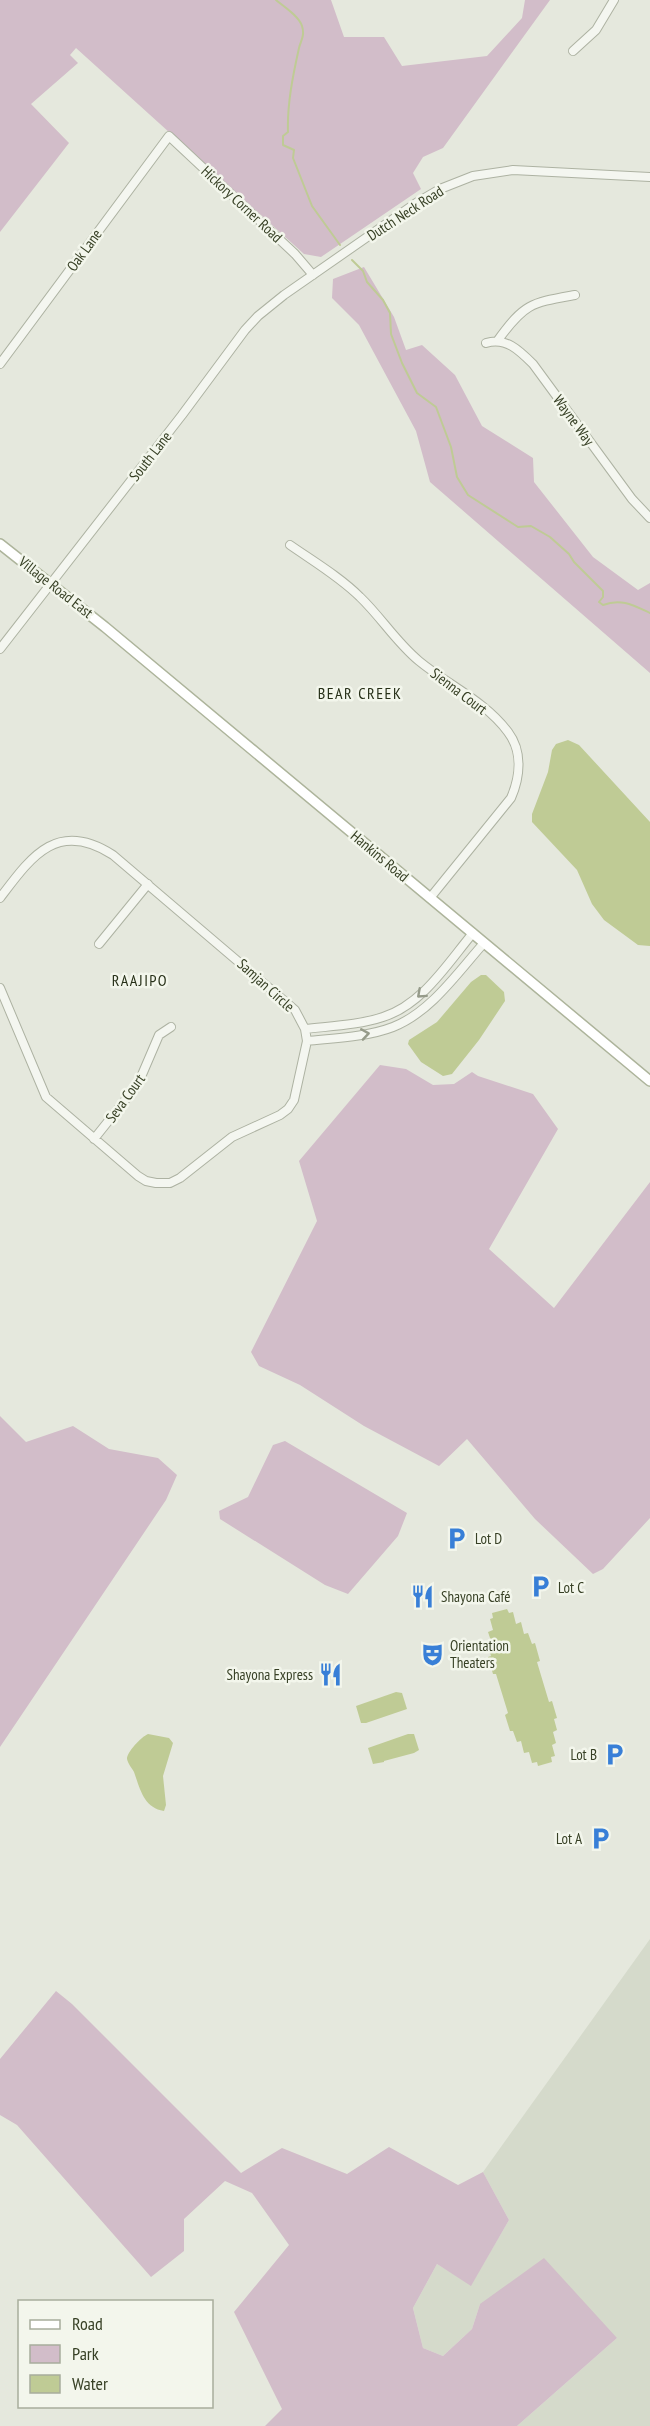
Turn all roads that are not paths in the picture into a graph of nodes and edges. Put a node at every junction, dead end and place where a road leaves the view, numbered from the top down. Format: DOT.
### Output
graph roads {
  1 [pos="614,0"];
  2 [pos="573,51"];
  3 [pos="169,136"];
  4 [pos="650,177"];
  5 [pos="313,275"];
  6 [pos="575,295"];
  7 [pos="498,340"];
  8 [pos="486,343"];
  9 [pos="0,364"];
  10 [pos="650,518"];
  11 [pos="0,544"];
  12 [pos="290,544"];
  13 [pos="51,582"];
  14 [pos="110,632"];
  15 [pos="0,649"];
  16 [pos="148,884"];
  17 [pos="0,898"];
  18 [pos="430,898"];
  19 [pos="472,933"];
  20 [pos="484,943"];
  21 [pos="99,944"];
  22 [pos="439,974"];
  23 [pos="449,982"];
  24 [pos="0,988"];
  25 [pos="171,1026"];
  26 [pos="305,1029"];
  27 [pos="307,1041"];
  28 [pos="650,1081"];
  29 [pos="94,1138"];
  1 -- 2 [label="street"];
  3 -- 5 [label="street, Hickory Corner Road"];
  3 -- 9 [label="street, Oak Lane"];
  4 -- 5 [label="street, Dutch Neck Road"];
  5 -- 13 [label="street, South Lane"];
  6 -- 7 [label="street"];
  7 -- 8 [label="street"];
  7 -- 10 [label="street, Wayne Way"];
  11 -- 13 [label="main road, Village Road East"];
  12 -- 18 [label="street, Sienna Court"];
  13 -- 14 [label="main road, Village Road East"];
  13 -- 15 [label="street, South Lane"];
  14 -- 18 [label="main road, Hankins Road"];
  16 -- 17 [label="street, Samjan Circle"];
  16 -- 21 [label="street"];
  16 -- 26 [label="street, Samjan Circle"];
  18 -- 19 [label="main road, Hankins Road"];
  19 -- 20 [label="main road, Hankins Road"];
  19 -- 22 [label="street"];
  20 -- 23 [label="street"];
  20 -- 28 [label="main road, Hankins Road"];
  22 -- 23 [label="street"];
  22 -- 26 [label="street, one-way"];
  27 -- 23 [label="street, one-way"];
  24 -- 29 [label="street, Samjan Circle"];
  25 -- 29 [label="street, Seva Court"];
  26 -- 27 [label="street, Samjan Circle"];
  27 -- 29 [label="street, Samjan Circle"];
}
